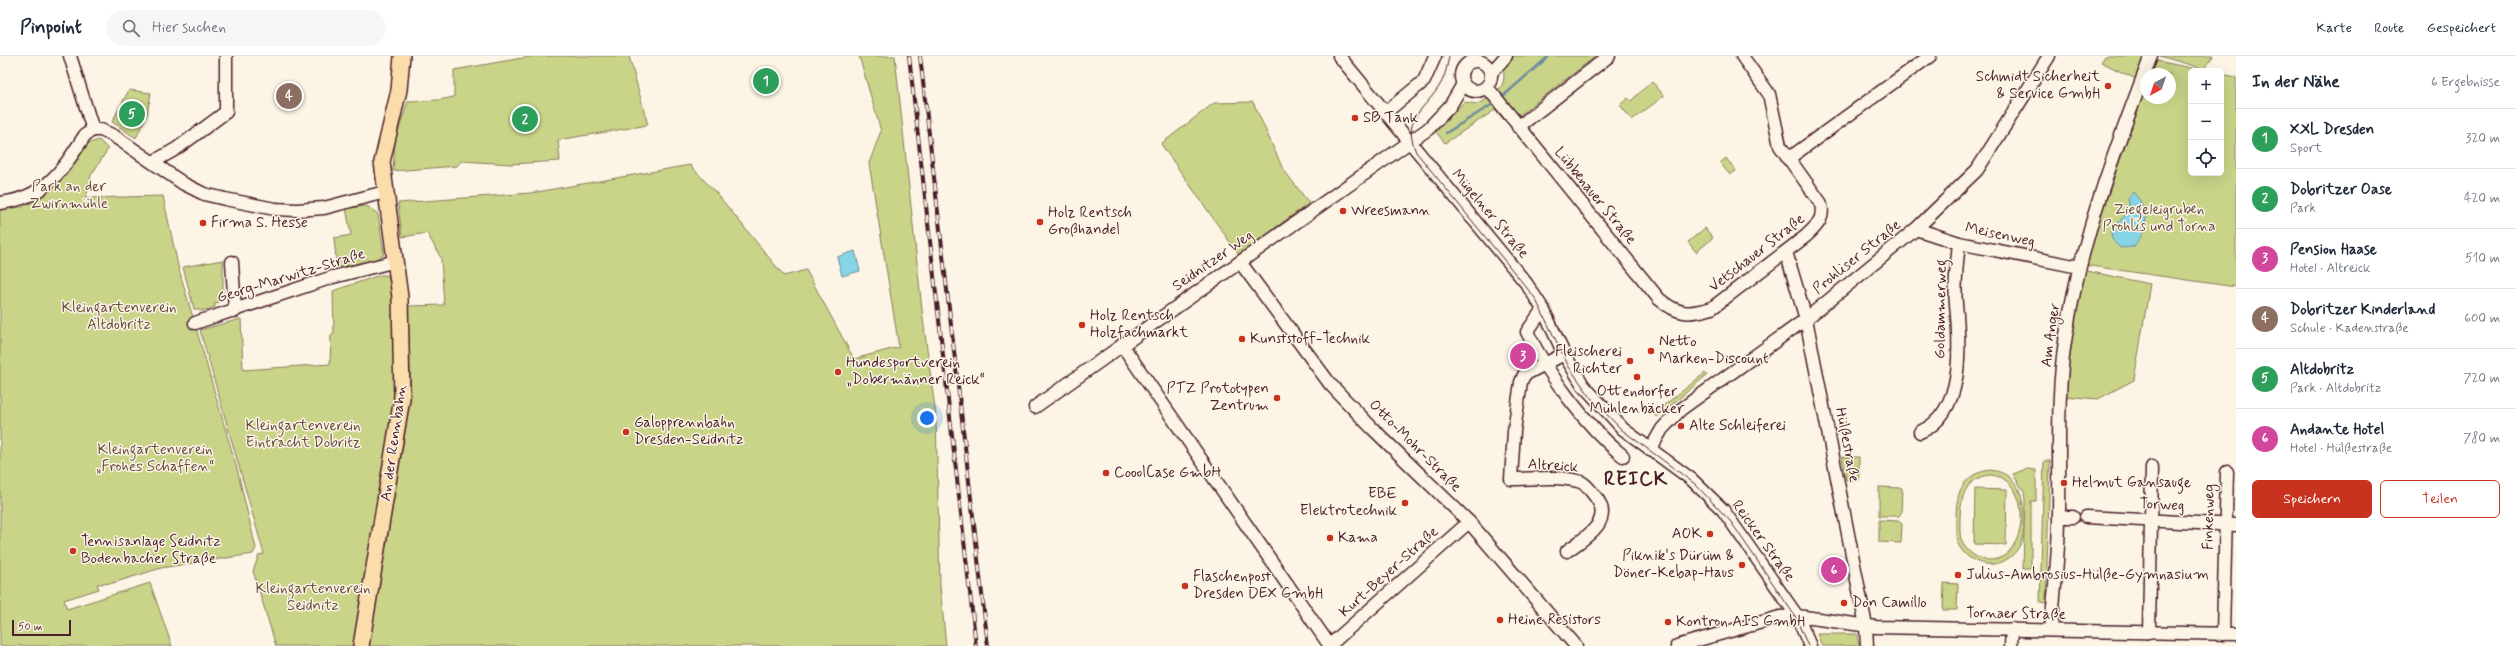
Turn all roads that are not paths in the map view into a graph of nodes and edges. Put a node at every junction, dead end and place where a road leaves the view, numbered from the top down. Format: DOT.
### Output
graph roads {
  1 [pos="70,56"];
  2 [pos="226,56"];
  3 [pos="402,56"];
  4 [pos="1339,56"];
  5 [pos="1435,56"];
  6 [pos="1495,56"];
  7 [pos="1506,56"];
  8 [pos="1609,56"];
  9 [pos="1742,56"];
  10 [pos="1930,56"];
  11 [pos="2050,56"];
  12 [pos="2151,56"];
  13 [pos="1470,60"];
  14 [pos="1491,73"];
  15 [pos="1466,87"];
  16 [pos="1487,87"];
  17 [pos="1386,112"];
  18 [pos="1518,127"];
  19 [pos="93,130"];
  20 [pos="1410,142"];
  21 [pos="1788,160"];
  22 [pos="153,162"];
  23 [pos="385,192"];
  24 [pos="0,203"];
  25 [pos="1916,230"];
  26 [pos="1959,243"];
  27 [pos="1786,252"];
  28 [pos="396,261"];
  29 [pos="232,262"];
  30 [pos="1240,262"];
  31 [pos="2079,267"];
  32 [pos="1543,309"];
  33 [pos="234,311"];
  34 [pos="1688,314"];
  35 [pos="1806,319"];
  36 [pos="195,323"];
  37 [pos="1122,345"];
  38 [pos="1564,354"];
  39 [pos="1543,363"];
  40 [pos="1035,407"];
  41 [pos="1920,432"];
  42 [pos="1650,450"];
  43 [pos="1623,456"];
  44 [pos="2152,467"];
  45 [pos="2227,472"];
  46 [pos="2059,517"];
  47 [pos="2073,517"];
  48 [pos="2086,517"];
  49 [pos="2150,520"];
  50 [pos="1469,522"];
  51 [pos="2230,524"];
  52 [pos="1566,550"];
  53 [pos="1797,616"];
  54 [pos="1866,626"];
  55 [pos="2012,629"];
  56 [pos="2051,630"];
  57 [pos="2149,633"];
  58 [pos="2223,634"];
  59 [pos="2236,634"];
  60 [pos="1683,645"];
  61 [pos="361,646"];
  62 [pos="1330,646"];
  63 [pos="1576,646"];
  64 [pos="1810,646"];
  65 [pos="1867,646"];
  66 [pos="2012,646"];
  1 -- 19 [label="street"];
  2 -- 22 [label="street"];
  3 -- 23 [label="main road, An der Rennbahn"];
  4 -- 17 [label="street, Mügelner Straße"];
  5 -- 17 [label="street"];
  6 -- 13 [label="street"];
  7 -- 14 [label="street"];
  8 -- 18 [label="street"];
  9 -- 21 [label="street, Vetschauer Straße"];
  10 -- 21 [label="street"];
  11 -- 25 [label="street, Prohliser Straße"];
  12 -- 31 [label="street, Am Anger"];
  13 -- 14 [label="street"];
  13 -- 15 [label="street"];
  14 -- 16 [label="street"];
  15 -- 16 [label="street"];
  15 -- 20 [label="street, Seidnitzer Weg"];
  16 -- 18 [label="street, Lübbenauer Straße"];
  17 -- 20 [label="street, Mügelner Straße"];
  18 -- 34 [label="street, Lübbenauer Straße"];
  19 -- 22 [label="street"];
  19 -- 24 [label="street"];
  20 -- 30 [label="street, Seidnitzer Weg"];
  20 -- 32 [label="street, Mügelner Straße"];
  21 -- 27 [label="street, Vetschauer Straße"];
  22 -- 23 [label="street"];
  23 -- 28 [label="main road, An der Rennbahn"];
  25 -- 26 [label="street, Meisenweg"];
  25 -- 35 [label="street, Prohliser Straße"];
  26 -- 31 [label="street, Meisenweg"];
  26 -- 41 [label="street, Goldammerweg"];
  27 -- 34 [label="street, Vetschauer Straße"];
  27 -- 35 [label="street, Hülßestraße"];
  28 -- 33 [label="street, Georg-Marwitz-Straße"];
  28 -- 61 [label="main road, An der Rennbahn"];
  29 -- 33 [label="street"];
  30 -- 37 [label="street, Seidnitzer Weg"];
  30 -- 50 [label="street, Otto-Mohr-Straße"];
  31 -- 46 [label="street, Am Anger"];
  32 -- 38 [label="street"];
  32 -- 39 [label="street"];
  33 -- 36 [label="street, Georg-Marwitz-Straße"];
  35 -- 42 [label="street, Prohliser Straße"];
  35 -- 54 [label="street, Hülßestraße"];
  37 -- 40 [label="street, Seidnitzer Weg"];
  37 -- 62 [label="street"];
  38 -- 39 [label="street, Altreick"];
  38 -- 42 [label="street"];
  39 -- 43 [label="street"];
  39 -- 52 [label="street, Altreick"];
  42 -- 53 [label="street, Reicker Straße"];
  44 -- 49 [label="street"];
  45 -- 51 [label="street, Finkenweg"];
  46 -- 47 [label="street"];
  46 -- 56 [label="street, Am Anger"];
  48 -- 49 [label="street, Torweg"];
  49 -- 51 [label="street, Torweg"];
  49 -- 57 [label="street"];
  50 -- 62 [label="street, Kurt-Beyer-Straße"];
  50 -- 63 [label="street, Otto-Mohr-Straße"];
  51 -- 58 [label="street, Finkenweg"];
  53 -- 54 [label="street, Tornaer Straße"];
  53 -- 60 [label="street"];
  53 -- 64 [label="street, Reicker Straße"];
  54 -- 55 [label="street, Tornaer Straße"];
  54 -- 65 [label="street, Hülßestraße"];
  55 -- 56 [label="street, Tornaer Straße"];
  55 -- 66 [label="street"];
  56 -- 57 [label="street, Tornaer Straße"];
  57 -- 58 [label="street, Tornaer Straße"];
  58 -- 59 [label="street, Tornaer Straße"];
}
